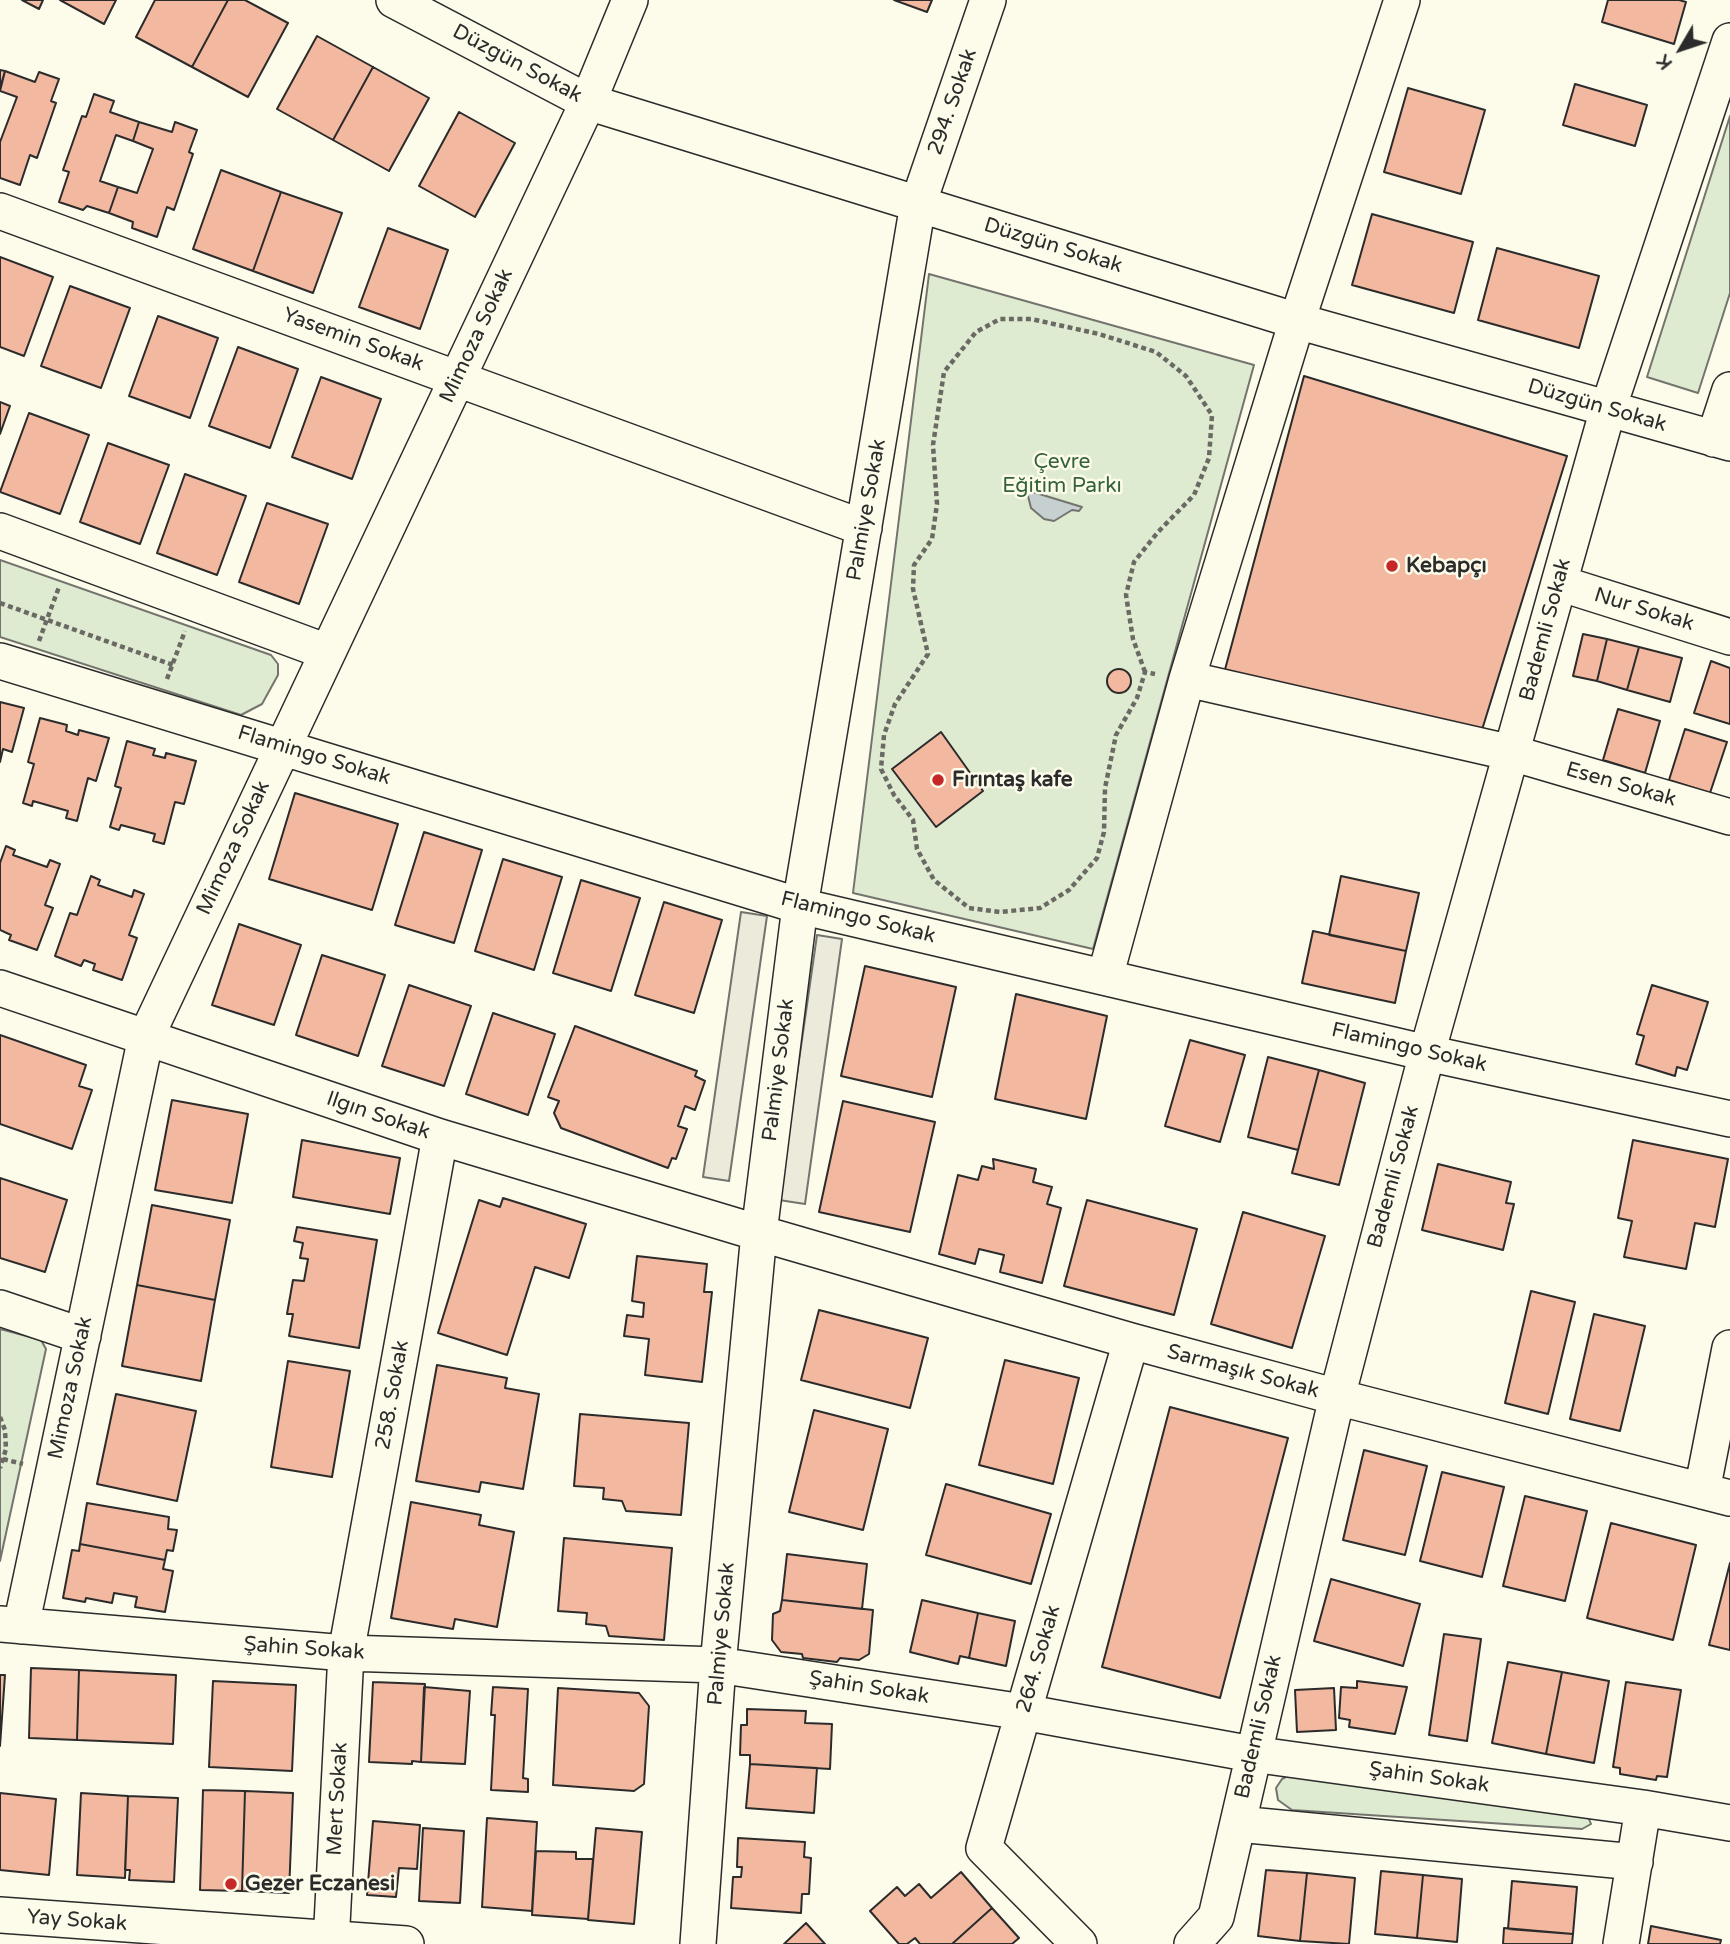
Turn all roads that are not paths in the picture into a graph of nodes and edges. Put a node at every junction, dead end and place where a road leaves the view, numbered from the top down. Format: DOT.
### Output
graph roads {
  1 [pos="394,0"];
  2 [pos="630,0"];
  3 [pos="988,0"];
  4 [pos="1402,0"];
  5 [pos="1730,41"];
  6 [pos="588,102"];
  7 [pos="919,204"];
  8 [pos="0,211"];
  9 [pos="1297,321"];
  10 [pos="457,378"];
  11 [pos="1730,390"];
  12 [pos="1608,409"];
  13 [pos="1722,441"];
  14 [pos="864,528"];
  15 [pos="0,531"];
  16 [pos="1559,583"];
  17 [pos="1730,637"];
  18 [pos="327,652"];
  19 [pos="0,662"];
  20 [pos="1187,679"];
  21 [pos="282,746"];
  22 [pos="1512,753"];
  23 [pos="1730,817"];
  24 [pos="800,906"];
  25 [pos="1105,977"];
  26 [pos="0,988"];
  27 [pos="146,1037"];
  28 [pos="1427,1053"];
  29 [pos="1730,1119"];
  30 [pos="440,1137"];
  31 [pos="759,1233"];
  32 [pos="0,1308"];
  33 [pos="83,1336"];
  34 [pos="1131,1341"];
  35 [pos="1730,1348"];
  36 [pos="1336,1397"];
  37 [pos="1716,1495"];
  38 [pos="10,1625"];
  39 [pos="346,1653"];
  40 [pos="718,1665"];
  41 [pos="1023,1712"];
  42 [pos="1252,1754"];
  43 [pos="1643,1808"];
  44 [pos="1730,1823"];
  45 [pos="1238,1824"];
  46 [pos="1634,1862"];
  47 [pos="14,1925"];
  48 [pos="331,1942"];
  49 [pos="406,1944"];
  50 [pos="698,1944"];
  51 [pos="1079,1944"];
  52 [pos="1192,1944"];
  53 [pos="1621,1944"];
  1 -- 6 [label="street, Düzgün Sokak"];
  2 -- 6 [label="street, Mimoza Sokak"];
  3 -- 7 [label="street, 294. Sokak"];
  4 -- 9 [label="street"];
  5 -- 12 [label="street, Bademli Sokak"];
  6 -- 7 [label="street, Düzgün Sokak"];
  6 -- 10 [label="street, Mimoza Sokak"];
  7 -- 9 [label="street, Düzgün Sokak"];
  7 -- 14 [label="street, Palmiye Sokak"];
  8 -- 10 [label="street, Yasemin Sokak"];
  9 -- 12 [label="street, Düzgün Sokak"];
  9 -- 20 [label="street"];
  10 -- 14 [label="street, Yasemin Sokak"];
  10 -- 18 [label="street, Mimoza Sokak"];
  11 -- 13 [label="street"];
  12 -- 13 [label="street, Düzgün Sokak"];
  12 -- 16 [label="street, Bademli Sokak"];
  14 -- 24 [label="street, Palmiye Sokak"];
  15 -- 18 [label="street"];
  16 -- 17 [label="street, Nur Sokak"];
  16 -- 22 [label="street, Bademli Sokak"];
  18 -- 21 [label="street, Mimoza Sokak"];
  19 -- 21 [label="street, Flamingo Sokak"];
  20 -- 22 [label="street, Esen Sokak"];
  20 -- 25 [label="street"];
  21 -- 24 [label="street, Flamingo Sokak"];
  21 -- 27 [label="street, Mimoza Sokak"];
  22 -- 23 [label="street, Esen Sokak"];
  22 -- 28 [label="street, Bademli Sokak"];
  24 -- 25 [label="street, Flamingo Sokak"];
  24 -- 31 [label="street, Palmiye Sokak"];
  25 -- 28 [label="street, Flamingo Sokak"];
  26 -- 27 [label="street, Ilgın Sokak"];
  27 -- 30 [label="street, Ilgın Sokak"];
  27 -- 33 [label="street, Mimoza Sokak"];
  28 -- 29 [label="street, Flamingo Sokak"];
  28 -- 36 [label="street, Bademli Sokak"];
  30 -- 31 [label="street, Ilgın Sokak"];
  30 -- 39 [label="street, 258. Sokak"];
  31 -- 34 [label="street, Sarmaşık Sokak"];
  31 -- 40 [label="street, Palmiye Sokak"];
  32 -- 33 [label="street"];
  33 -- 38 [label="street, Mimoza Sokak"];
  34 -- 36 [label="street, Sarmaşık Sokak"];
  34 -- 41 [label="street, 264. Sokak"];
  35 -- 37 [label="street"];
  36 -- 37 [label="street, Sarmaşık Sokak"];
  36 -- 42 [label="street, Bademli Sokak"];
  38 -- 39 [label="street, Şahin Sokak"];
  39 -- 40 [label="street, Şahin Sokak"];
  39 -- 48 [label="street, Mert Sokak"];
  40 -- 41 [label="street, Şahin Sokak"];
  40 -- 50 [label="street, Palmiye Sokak"];
  41 -- 42 [label="street, Şahin Sokak"];
  41 -- 51 [label="street, 264. Sokak"];
  42 -- 43 [label="street, Şahin Sokak"];
  42 -- 45 [label="street, Bademli Sokak"];
  43 -- 44 [label="street, Şahin Sokak"];
  43 -- 46 [label="street"];
  45 -- 46 [label="street"];
  45 -- 52 [label="street, Bademli Sokak"];
  46 -- 53 [label="street"];
  47 -- 48 [label="street, Yay Sokak"];
  48 -- 49 [label="street, Yay Sokak"];
}
